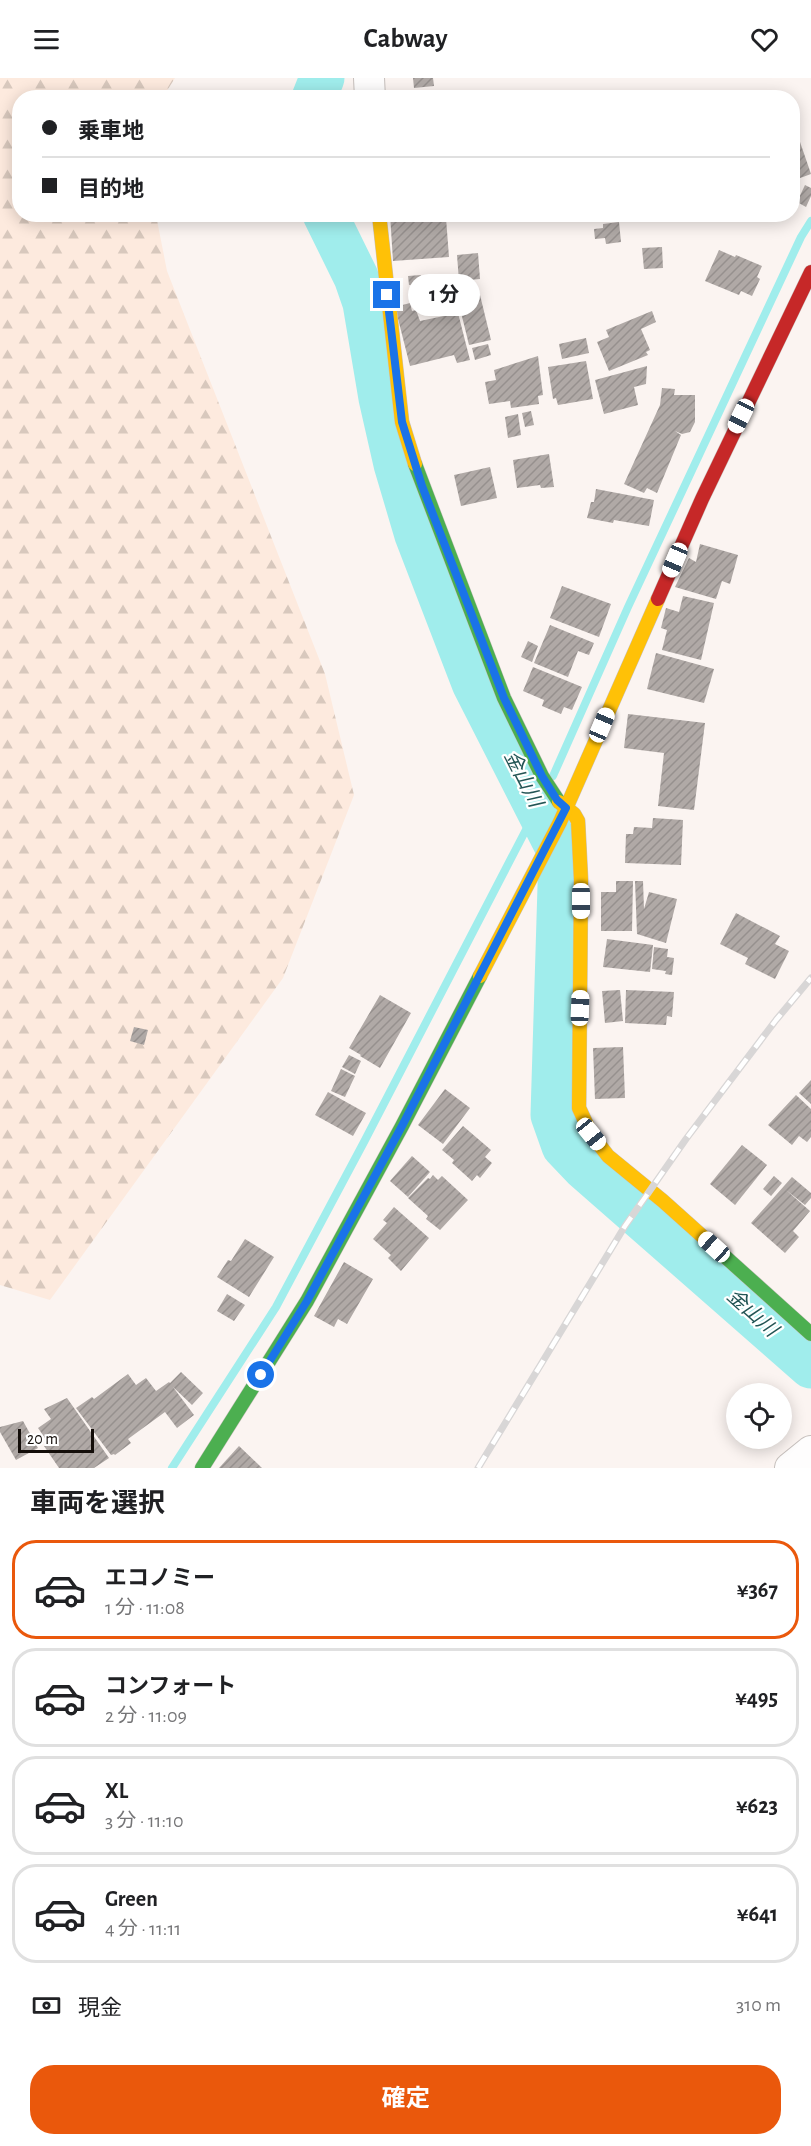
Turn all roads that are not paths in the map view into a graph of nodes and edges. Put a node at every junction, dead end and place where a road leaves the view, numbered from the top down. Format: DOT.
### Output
graph roads {
  1 [pos="380,222"];
  2 [pos="811,272"];
  3 [pos="566,808"];
  4 [pos="811,1334"];
  5 [pos="811,1451"];
  6 [pos="202,1468"];
  7 [pos="790,1468"];
  1 -- 3 [label="street"];
  2 -- 3 [label="street"];
  3 -- 4 [label="street"];
  3 -- 6 [label="street"];
  5 -- 7 [label="street"];
}
